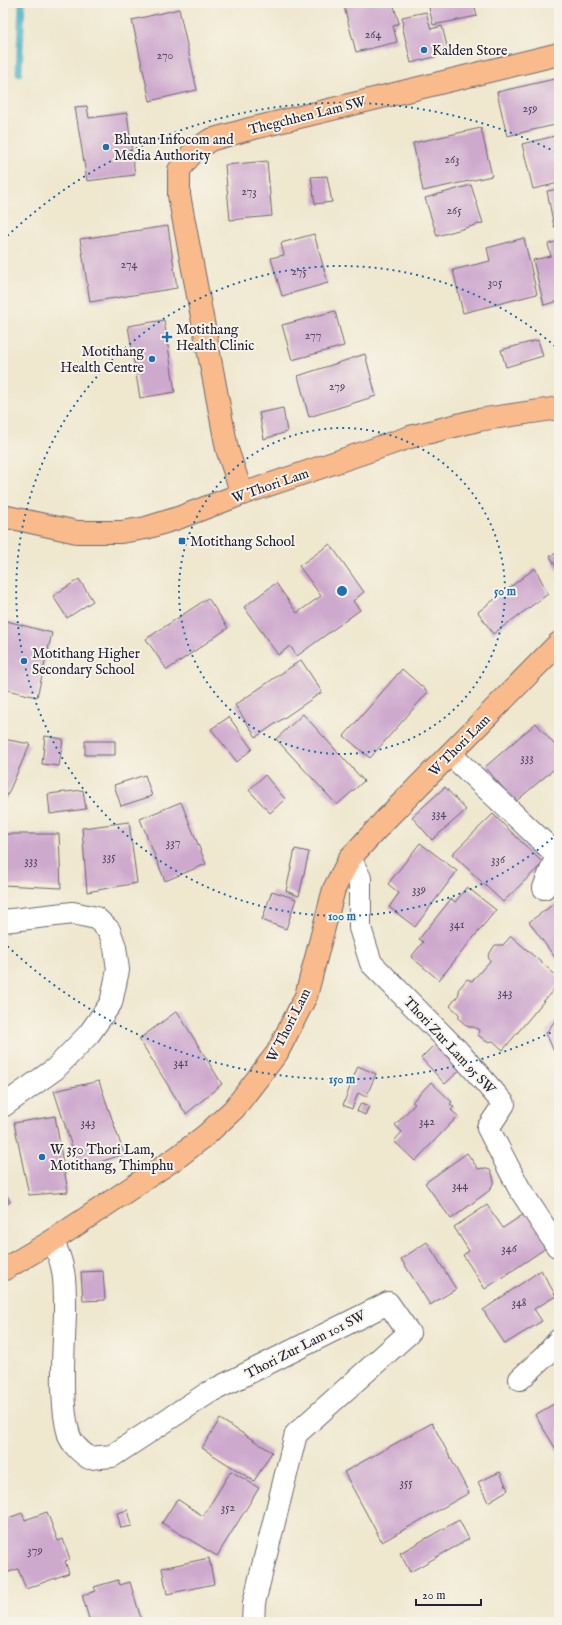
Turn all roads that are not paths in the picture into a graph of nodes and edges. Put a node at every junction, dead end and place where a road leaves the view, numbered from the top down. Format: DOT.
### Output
graph roads {
  1 [pos="559,54"];
  2 [pos="559,408"];
  3 [pos="242,494"];
  4 [pos="3,516"];
  5 [pos="559,643"];
  6 [pos="450,754"];
  7 [pos="350,858"];
  8 [pos="544,888"];
  9 [pos="3,921"];
  10 [pos="3,1106"];
  11 [pos="52,1241"];
  12 [pos="557,1246"];
  13 [pos="3,1270"];
  14 [pos="559,1340"];
  15 [pos="520,1379"];
  16 [pos="253,1622"];
  1 -- 3 [label="main road, Thegchhen Lam SW"];
  2 -- 3 [label="main road, W Thori Lam"];
  3 -- 4 [label="main road, W Thori Lam"];
  5 -- 6 [label="main road, W Thori Lam"];
  6 -- 7 [label="main road, W Thori Lam"];
  6 -- 8 [label="street"];
  7 -- 11 [label="main road, W Thori Lam"];
  7 -- 12 [label="street, Thori Zur Lam 95 SW"];
  9 -- 10 [label="street"];
  11 -- 13 [label="main road, W Thori Lam"];
  11 -- 16 [label="street, Thori Zur Lam 101 SW"];
  14 -- 15 [label="street"];
}
